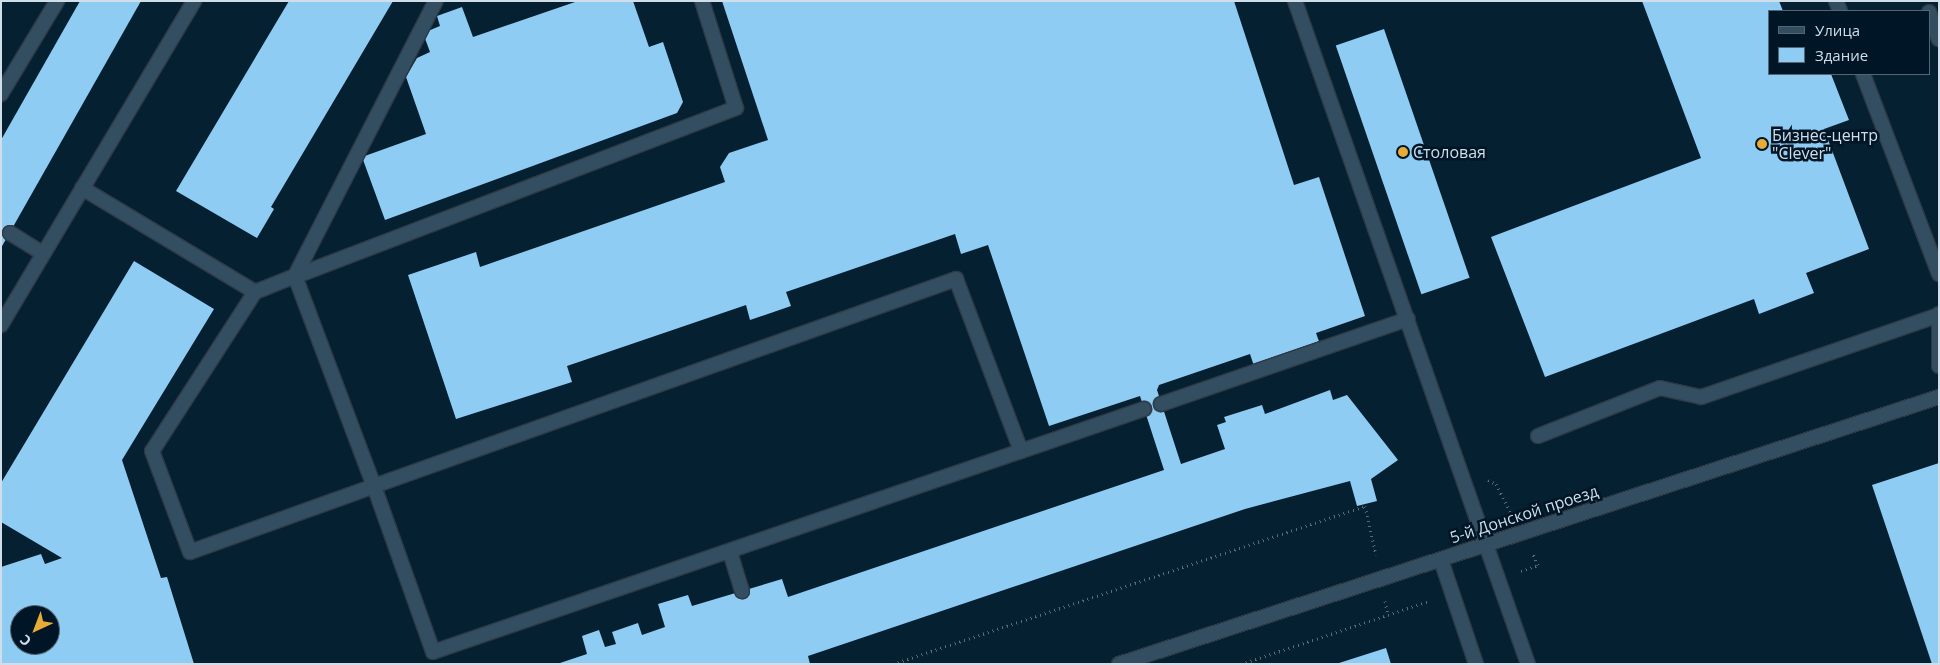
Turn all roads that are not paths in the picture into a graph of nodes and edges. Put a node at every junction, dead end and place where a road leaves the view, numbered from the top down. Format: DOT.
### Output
graph roads {
  1 [pos="57,1"];
  2 [pos="194,1"];
  3 [pos="436,1"];
  4 [pos="702,1"];
  5 [pos="1295,1"];
  6 [pos="1930,15"];
  7 [pos="1939,39"];
  8 [pos="1863,75"];
  9 [pos="1,94"];
  10 [pos="82,188"];
  11 [pos="10,233"];
  12 [pos="43,254"];
  13 [pos="1939,274"];
  14 [pos="295,276"];
  15 [pos="255,292"];
  16 [pos="1939,314"];
  17 [pos="1408,319"];
  18 [pos="1,325"];
  19 [pos="1939,366"];
  20 [pos="1939,397"];
  21 [pos="1161,404"];
  22 [pos="1144,409"];
  23 [pos="1538,436"];
  24 [pos="1022,451"];
  25 [pos="374,486"];
  26 [pos="1486,544"];
  27 [pos="730,552"];
  28 [pos="1441,560"];
  29 [pos="742,591"];
  30 [pos="1119,664"];
  31 [pos="1476,664"];
  32 [pos="1528,664"];
  1 -- 9 [label="street"];
  2 -- 10 [label="street"];
  3 -- 14 [label="street"];
  4 -- 14 [label="street"];
  5 -- 17 [label="street"];
  6 -- 7 [label="street"];
  8 -- 13 [label="street"];
  10 -- 12 [label="street"];
  10 -- 15 [label="street"];
  11 -- 12 [label="street"];
  12 -- 18 [label="street"];
  14 -- 15 [label="street"];
  14 -- 25 [label="street"];
  15 -- 25 [label="street"];
  16 -- 19 [label="street"];
  16 -- 23 [label="street"];
  17 -- 21 [label="street"];
  17 -- 26 [label="street"];
  20 -- 26 [label="street, 5-й Донской проезд"];
  22 -- 24 [label="street"];
  24 -- 25 [label="street"];
  24 -- 27 [label="street"];
  25 -- 27 [label="street"];
  26 -- 28 [label="street, 5-й Донской проезд"];
  26 -- 32 [label="street"];
  27 -- 29 [label="street"];
  28 -- 30 [label="street, 5-й Донской проезд"];
  28 -- 31 [label="street"];
}
